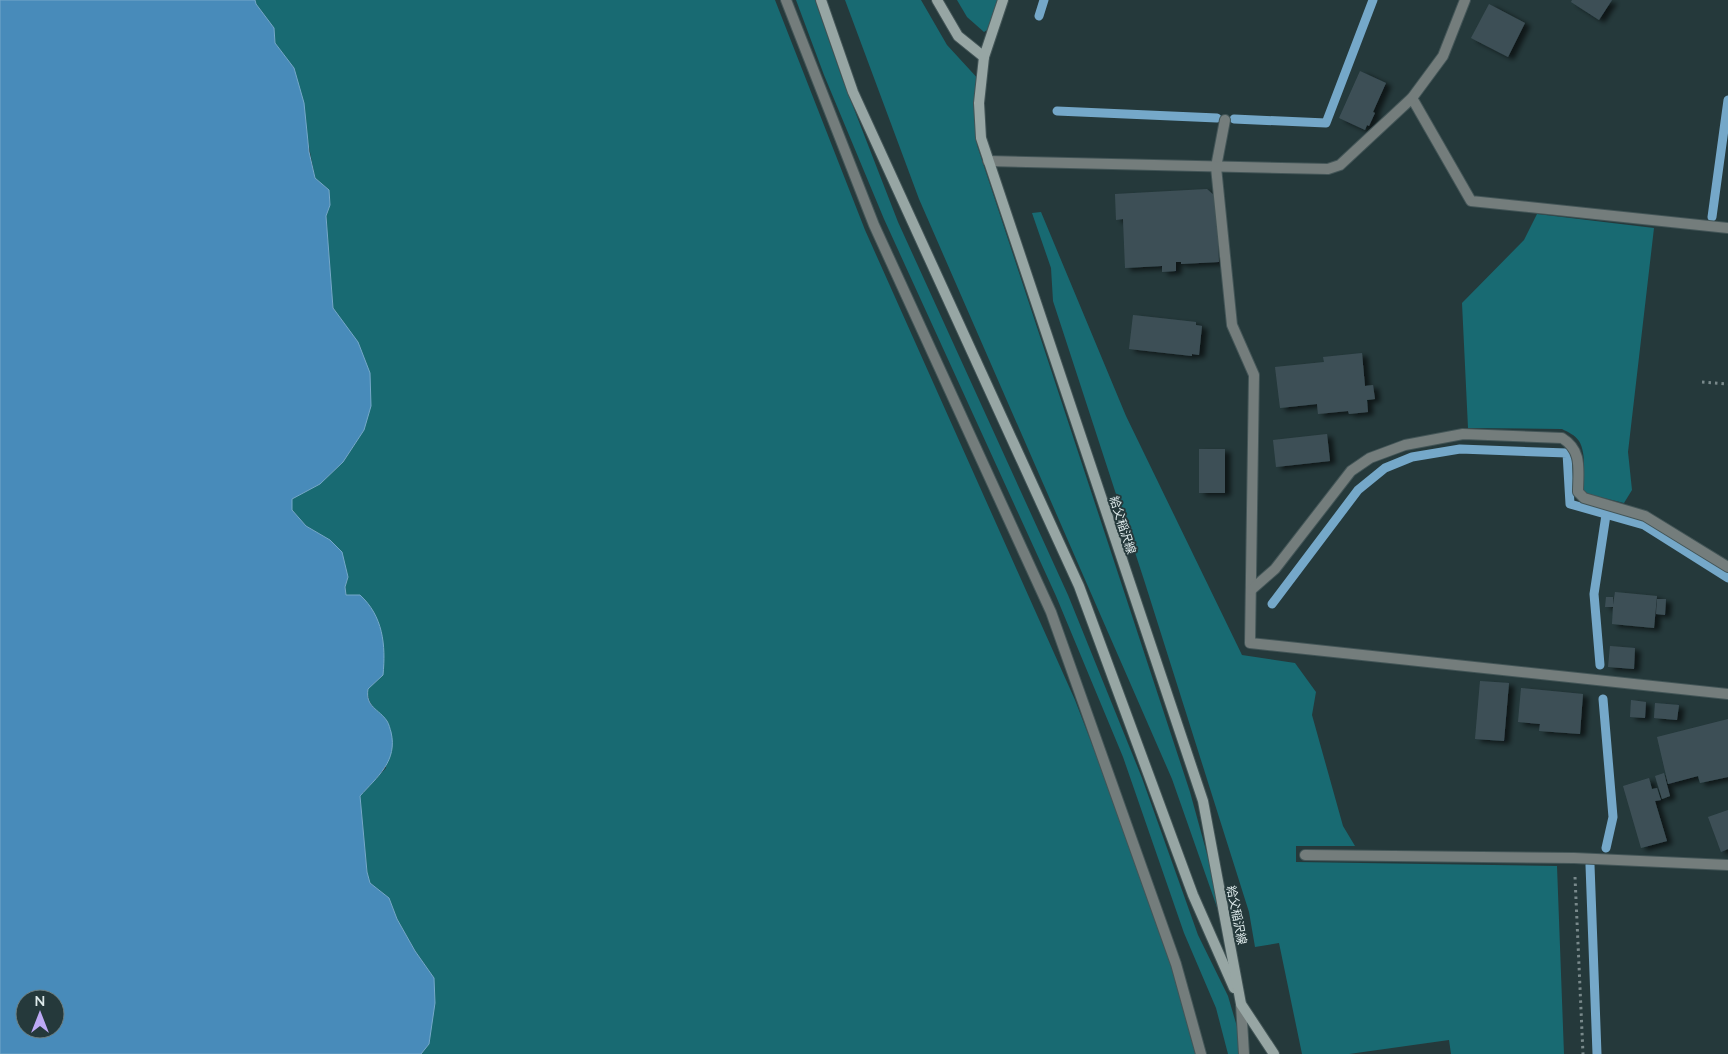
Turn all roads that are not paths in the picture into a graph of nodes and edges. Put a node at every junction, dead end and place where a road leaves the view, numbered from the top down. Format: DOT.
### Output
graph roads {
  1 [pos="786,0"];
  2 [pos="821,0"];
  3 [pos="937,0"];
  4 [pos="1003,0"];
  5 [pos="1465,0"];
  6 [pos="984,57"];
  7 [pos="1412,98"];
  8 [pos="1225,120"];
  9 [pos="988,161"];
  10 [pos="1216,167"];
  11 [pos="1728,228"];
  12 [pos="1728,567"];
  13 [pos="1250,590"];
  14 [pos="1728,694"];
  15 [pos="1305,855"];
  16 [pos="1728,865"];
  17 [pos="1241,1004"];
  18 [pos="1201,1054"];
  19 [pos="1244,1054"];
  20 [pos="1274,1054"];
  1 -- 18 [label="street"];
  2 -- 17 [label="street"];
  3 -- 6 [label="street"];
  4 -- 6 [label="street, 給父稲沢線"];
  5 -- 7 [label="street"];
  6 -- 9 [label="street, 給父稲沢線"];
  7 -- 10 [label="street"];
  7 -- 11 [label="street"];
  8 -- 10 [label="street"];
  9 -- 10 [label="street"];
  9 -- 17 [label="street, 給父稲沢線"];
  10 -- 13 [label="street"];
  12 -- 13 [label="street"];
  13 -- 14 [label="street"];
  15 -- 16 [label="street"];
  17 -- 19 [label="street"];
  17 -- 20 [label="street, 給父稲沢線"];
}
